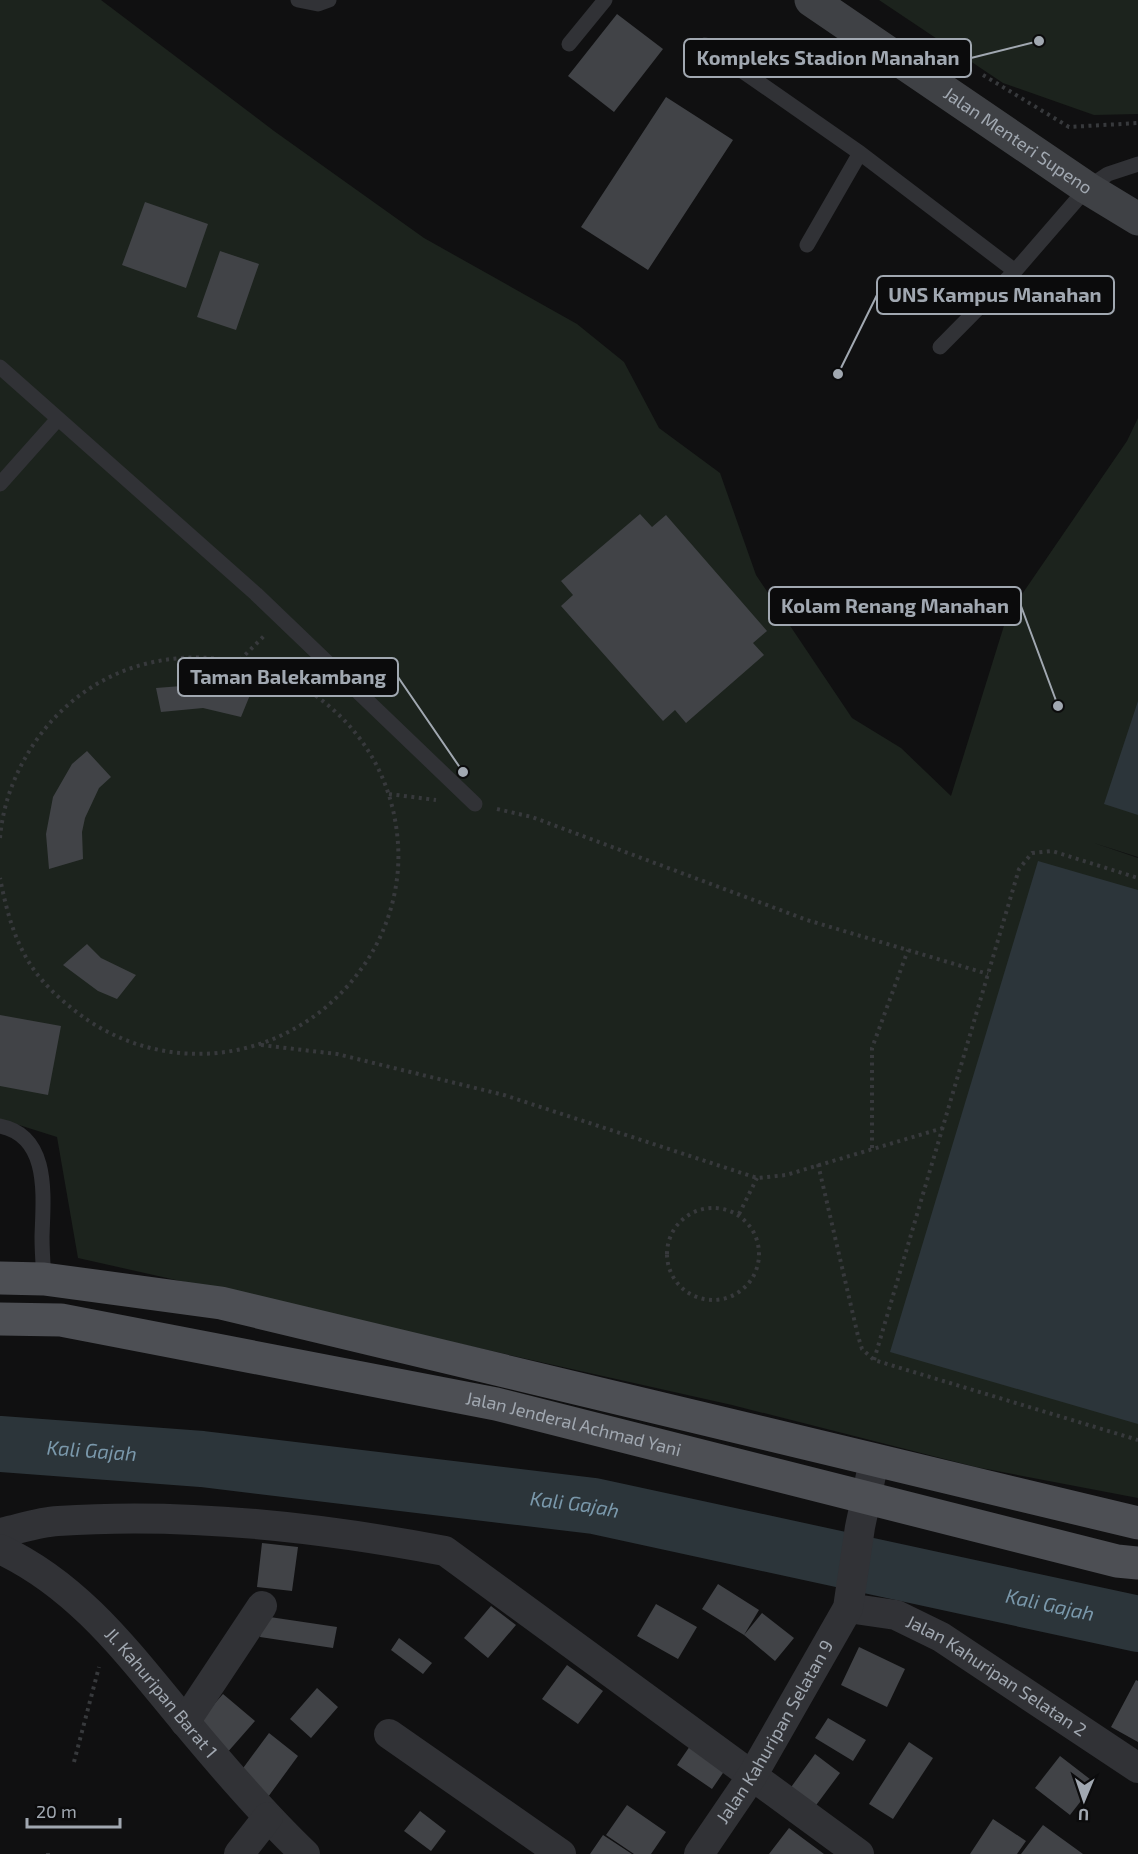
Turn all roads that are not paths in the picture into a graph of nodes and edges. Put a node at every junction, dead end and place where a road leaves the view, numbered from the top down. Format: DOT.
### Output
graph roads {
  1 [pos="298,0"];
  2 [pos="329,0"];
  3 [pos="606,0"];
  4 [pos="811,0"];
  5 [pos="569,44"];
  6 [pos="705,45"];
  7 [pos="860,153"];
  8 [pos="1138,164"];
  9 [pos="1087,188"];
  10 [pos="1138,219"];
  11 [pos="807,244"];
  12 [pos="1015,271"];
  13 [pos="940,347"];
  14 [pos="0,367"];
  15 [pos="57,420"];
  16 [pos="0,484"];
  17 [pos="475,804"];
  18 [pos="0,1126"];
  19 [pos="0,1278"];
  20 [pos="44,1279"];
  21 [pos="0,1319"];
  22 [pos="874,1461"];
  23 [pos="862,1513"];
  24 [pos="1138,1522"];
  25 [pos="0,1533"];
  26 [pos="0,1549"];
  27 [pos="1138,1563"];
  28 [pos="848,1604"];
  29 [pos="262,1606"];
  30 [pos="185,1722"];
  31 [pos="389,1734"];
  32 [pos="1138,1768"];
  33 [pos="752,1776"];
  34 [pos="268,1817"];
  35 [pos="301,1850"];
  36 [pos="239,1854"];
  37 [pos="561,1854"];
  38 [pos="699,1854"];
  39 [pos="859,1854"];
  1 -- 2 [label="lane"];
  3 -- 5 [label="lane"];
  4 -- 9 [label="main road, Jalan Menteri Supeno"];
  6 -- 7 [label="lane"];
  7 -- 11 [label="lane"];
  7 -- 12 [label="lane"];
  8 -- 9 [label="lane"];
  9 -- 10 [label="main road, Jalan Menteri Supeno"];
  9 -- 12 [label="lane"];
  12 -- 13 [label="lane"];
  14 -- 15 [label="lane"];
  15 -- 16 [label="lane"];
  15 -- 17 [label="lane"];
  18 -- 20 [label="lane"];
  19 -- 20 [label="main road, Jalan Jenderal Achmad Yani"];
  20 -- 22 [label="main road, Jalan Jenderal Achmad Yani"];
  21 -- 23 [label="main road, Jalan Jenderal Achmad Yani"];
  22 -- 23 [label="street"];
  22 -- 24 [label="main road, Jalan Jenderal Achmad Yani"];
  23 -- 27 [label="main road, Jalan Jenderal Achmad Yani"];
  23 -- 28 [label="street"];
  25 -- 33 [label="street"];
  26 -- 30 [label="street, Jl. Kahuripan Barat 1"];
  28 -- 32 [label="street, Jalan Kahuripan Selatan 2"];
  28 -- 33 [label="street, Jalan Kahuripan Selatan 9"];
  29 -- 30 [label="street"];
  30 -- 34 [label="street, Jl. Kahuripan Barat 1"];
  31 -- 37 [label="street"];
  33 -- 38 [label="street, Jalan Kahuripan Selatan 9"];
  33 -- 39 [label="street"];
  34 -- 35 [label="street, Jl. Kahuripan Barat 1"];
  34 -- 36 [label="street"];
}
